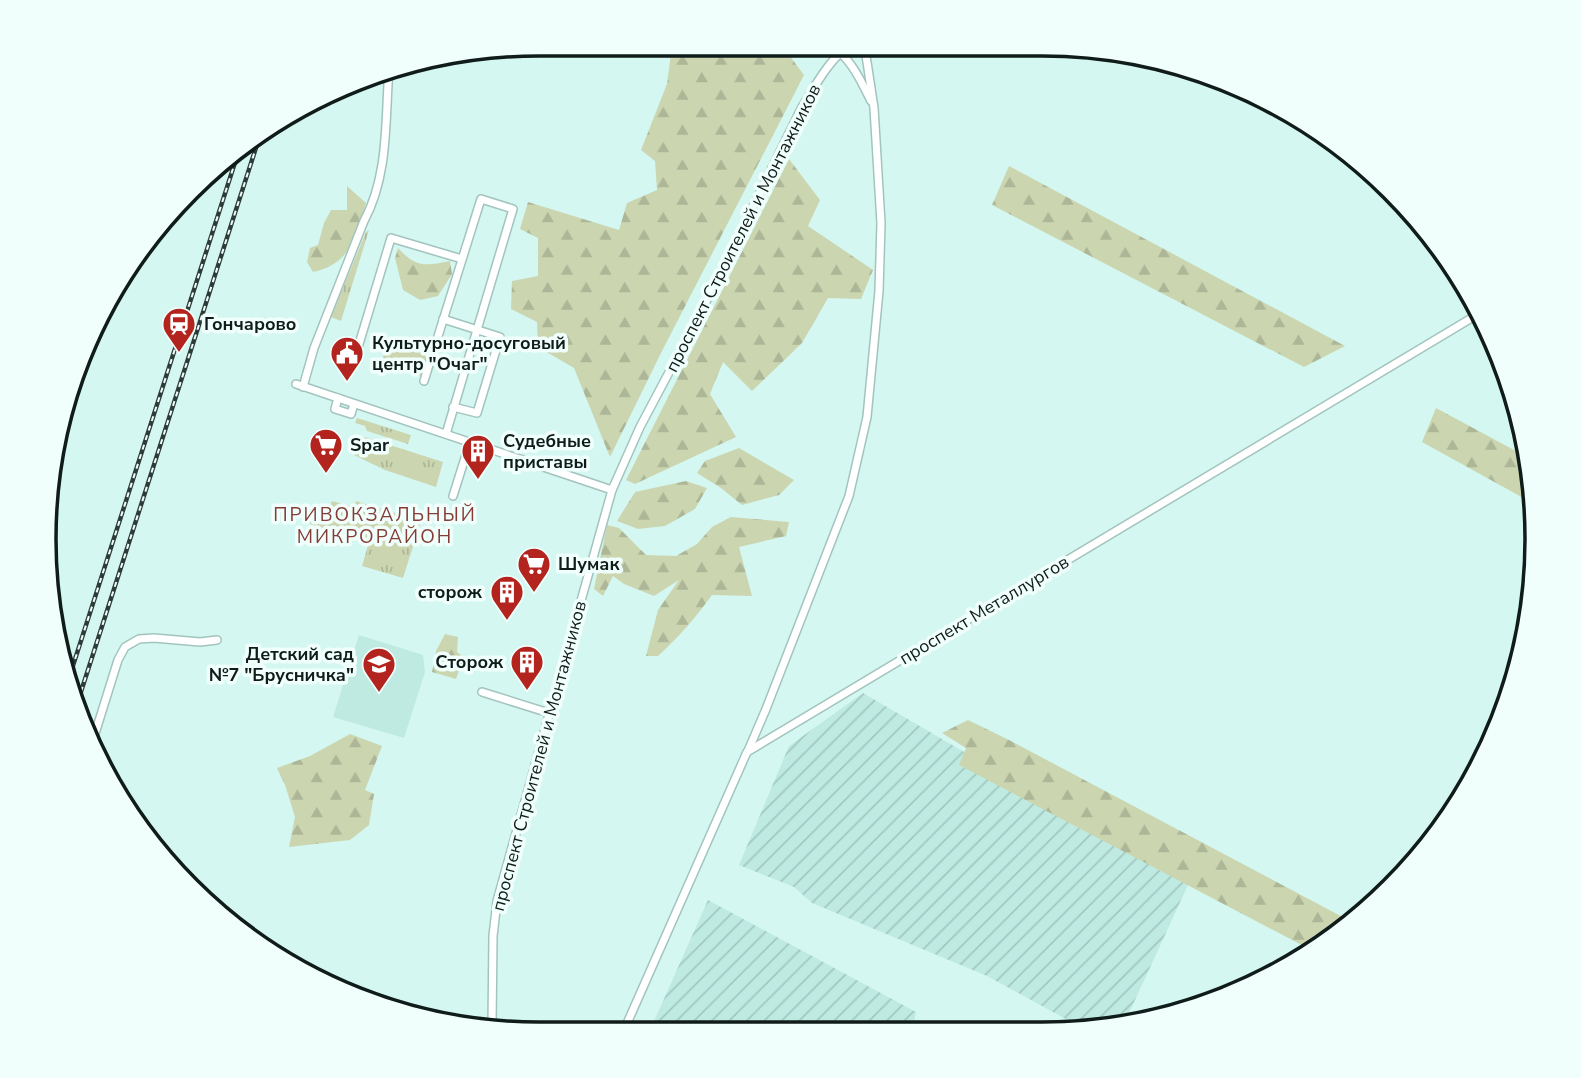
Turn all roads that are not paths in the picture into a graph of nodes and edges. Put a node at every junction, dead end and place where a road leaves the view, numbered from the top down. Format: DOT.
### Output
graph roads {
  1 [pos="836,56"];
  2 [pos="844,56"];
  3 [pos="865,56"];
  4 [pos="389,80"];
  5 [pos="874,108"];
  6 [pos="462,260"];
  7 [pos="1471,318"];
  8 [pos="443,319"];
  9 [pos="476,329"];
  10 [pos="356,354"];
  11 [pos="424,381"];
  12 [pos="453,407"];
  13 [pos="446,434"];
  14 [pos="470,442"];
  15 [pos="612,490"];
  16 [pos="453,496"];
  17 [pos="217,640"];
  18 [pos="482,692"];
  19 [pos="549,713"];
  20 [pos="96,731"];
  21 [pos="747,752"];
  22 [pos="492,1020"];
  23 [pos="628,1022"];
  1 -- 15 [label="street, проспект Строителей и Монтажников"];
  2 -- 5 [label="street"];
  3 -- 5 [label="street"];
  4 -- 13 [label="street"];
  5 -- 21 [label="street"];
  6 -- 8 [label="street"];
  6 -- 9 [label="street"];
  6 -- 10 [label="street"];
  7 -- 21 [label="street, проспект Металлургов"];
  8 -- 9 [label="street"];
  8 -- 11 [label="street"];
  9 -- 12 [label="street"];
  9 -- 12 [label="street"];
  12 -- 13 [label="street"];
  13 -- 14 [label="street"];
  14 -- 15 [label="street"];
  14 -- 16 [label="street"];
  15 -- 19 [label="street, проспект Строителей и Монтажников"];
  17 -- 20 [label="street"];
  18 -- 19 [label="street"];
  19 -- 22 [label="street, проспект Строителей и Монтажников"];
  21 -- 23 [label="street"];
}
